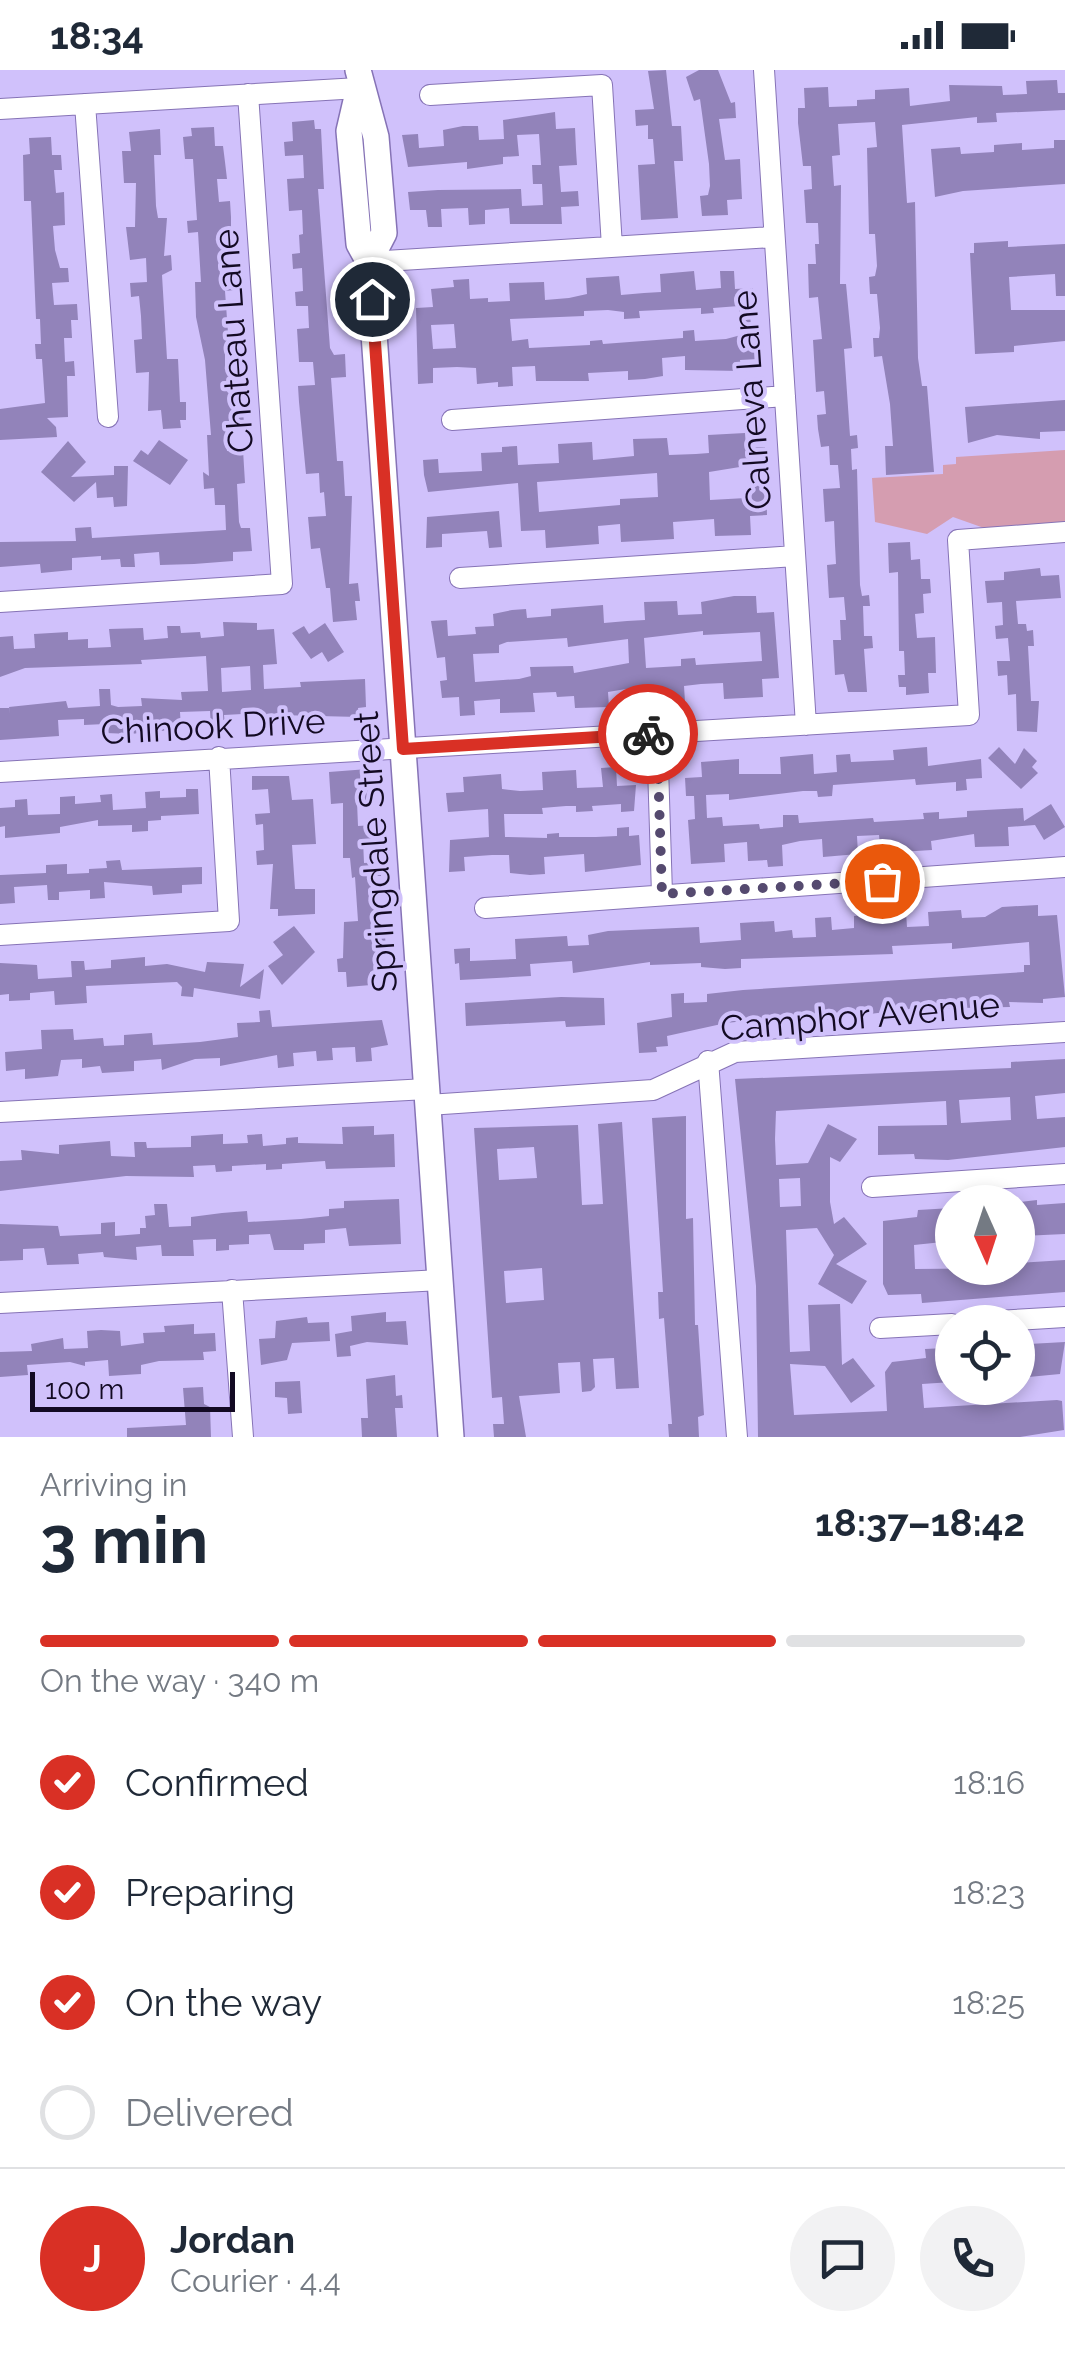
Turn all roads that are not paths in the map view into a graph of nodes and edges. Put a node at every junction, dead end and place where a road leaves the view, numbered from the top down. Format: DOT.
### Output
graph roads {
  1 [pos="764,70"];
  2 [pos="358,79"];
  3 [pos="248,94"];
  4 [pos="430,95"];
  5 [pos="85,104"];
  6 [pos="0,109"];
  7 [pos="772,237"];
  8 [pos="612,247"];
  9 [pos="369,262"];
  10 [pos="785,396"];
  11 [pos="108,417"];
  12 [pos="452,420"];
  13 [pos="1065,532"];
  14 [pos="795,556"];
  15 [pos="460,578"];
  16 [pos="0,602"];
  17 [pos="806,725"];
  18 [pos="657,734"];
  19 [pos="403,749"];
  20 [pos="219,757"];
  21 [pos="0,772"];
  22 [pos="1065,867"];
  23 [pos="662,894"];
  24 [pos="485,908"];
  25 [pos="0,935"];
  26 [pos="1065,1032"];
  27 [pos="708,1061"];
  28 [pos="427,1097"];
  29 [pos="0,1112"];
  30 [pos="1065,1174"];
  31 [pos="872,1187"];
  32 [pos="441,1280"];
  33 [pos="232,1290"];
  34 [pos="0,1303"];
  35 [pos="1065,1318"];
  36 [pos="1035,1319"];
  37 [pos="935,1325"];
  38 [pos="880,1328"];
  39 [pos="243,1437"];
  40 [pos="450,1437"];
  41 [pos="737,1437"];
  1 -- 7 [label="street, Calneva Lane"];
  2 -- 3 [label="street"];
  2 -- 9 [label="main road, Springdale Street"];
  3 -- 5 [label="street"];
  3 -- 16 [label="street, Chateau Lane"];
  4 -- 8 [label="street"];
  5 -- 6 [label="street"];
  5 -- 11 [label="street"];
  7 -- 8 [label="street"];
  7 -- 10 [label="street, Calneva Lane"];
  8 -- 9 [label="street"];
  9 -- 19 [label="main road, Springdale Street"];
  10 -- 12 [label="street"];
  10 -- 14 [label="street, Calneva Lane"];
  13 -- 17 [label="street, Chinook Drive"];
  14 -- 15 [label="street"];
  14 -- 17 [label="street, Calneva Lane"];
  17 -- 18 [label="street, Chinook Drive"];
  18 -- 19 [label="street, Chinook Drive"];
  18 -- 23 [label="street"];
  19 -- 20 [label="street, Chinook Drive"];
  19 -- 28 [label="main road, Springdale Street"];
  20 -- 21 [label="street, Chinook Drive"];
  20 -- 25 [label="street"];
  22 -- 23 [label="street"];
  23 -- 24 [label="street"];
  26 -- 27 [label="street, Camphor Avenue"];
  27 -- 28 [label="street, Camphor Avenue"];
  27 -- 41 [label="street"];
  28 -- 29 [label="street, Camphor Avenue"];
  28 -- 32 [label="main road, Springdale Street"];
  30 -- 31 [label="street"];
  32 -- 33 [label="street"];
  32 -- 40 [label="main road, Springdale Street"];
  33 -- 34 [label="street"];
  33 -- 39 [label="street"];
  35 -- 36 [label="street"];
  37 -- 38 [label="street"];
}
